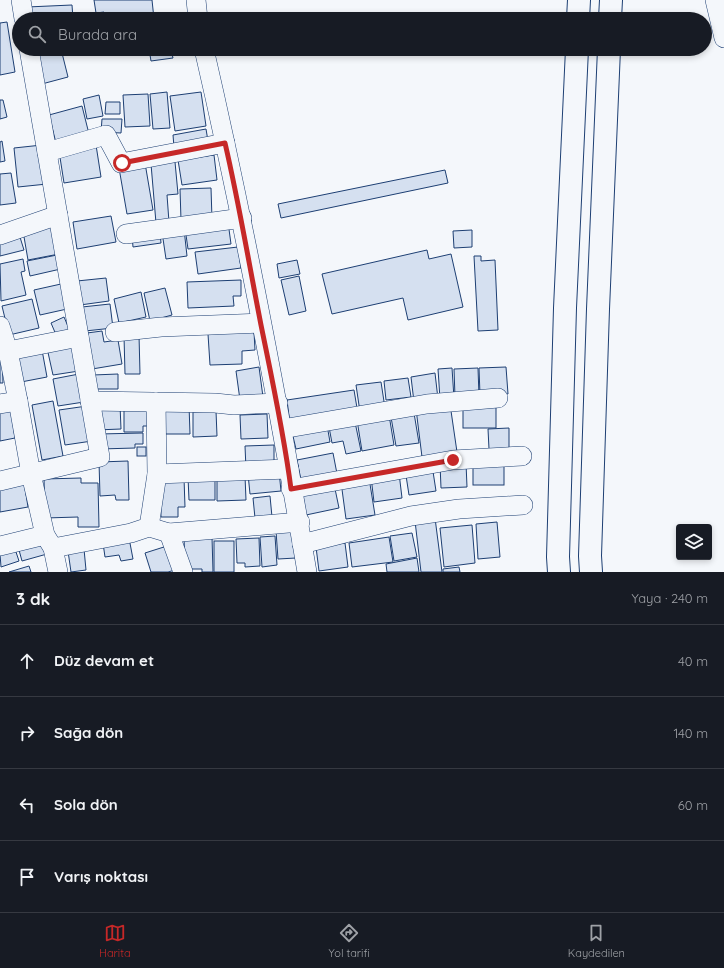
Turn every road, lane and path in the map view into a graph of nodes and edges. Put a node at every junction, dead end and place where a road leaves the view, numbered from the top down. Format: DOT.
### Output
graph roads {
  1 [pos="21,0"];
  2 [pos="196,0"];
  3 [pos="579,0"];
  4 [pos="611,0"];
  5 [pos="715,0"];
  6 [pos="23,12"];
  7 [pos="197,12"];
  8 [pos="578,12"];
  9 [pos="610,12"];
  10 [pos="724,38"];
  11 [pos="30,56"];
  12 [pos="206,56"];
  13 [pos="577,56"];
  14 [pos="609,56"];
  15 [pos="225,143"];
  16 [pos="47,152"];
  17 [pos="58,215"];
  18 [pos="242,218"];
  19 [pos="126,234"];
  20 [pos="0,235"];
  21 [pos="261,324"];
  22 [pos="0,326"];
  23 [pos="115,332"];
  24 [pos="79,337"];
  25 [pos="8,351"];
  26 [pos="498,398"];
  27 [pos="18,401"];
  28 [pos="90,401"];
  29 [pos="156,402"];
  30 [pos="278,403"];
  31 [pos="0,404"];
  32 [pos="282,429"];
  33 [pos="522,456"];
  34 [pos="289,469"];
  35 [pos="31,474"];
  36 [pos="157,474"];
  37 [pos="0,481"];
  38 [pos="291,489"];
  39 [pos="523,505"];
  40 [pos="300,522"];
  41 [pos="149,527"];
  42 [pos="169,533"];
  43 [pos="49,542"];
  44 [pos="302,544"];
  45 [pos="0,546"];
  46 [pos="58,572"];
  47 [pos="183,572"];
  48 [pos="307,572"];
  49 [pos="559,572"];
  50 [pos="592,572"];
  1 -- 6 [label="street"];
  2 -- 7 [label="street"];
  3 -- 8 [label="main road"];
  4 -- 9 [label="main road"];
  5 -- 10 [label="street"];
  11 -- 16 [label="street"];
  12 -- 15 [label="street"];
  13 -- 49 [label="main road"];
  14 -- 50 [label="main road"];
  15 -- 16 [label="street"];
  15 -- 18 [label="street"];
  16 -- 17 [label="street"];
  17 -- 20 [label="street"];
  17 -- 24 [label="street"];
  18 -- 19 [label="street"];
  18 -- 21 [label="street"];
  21 -- 23 [label="street"];
  21 -- 30 [label="street"];
  22 -- 25 [label="street"];
  24 -- 25 [label="street"];
  24 -- 28 [label="street"];
  25 -- 27 [label="street"];
  26 -- 32 [label="street"];
  27 -- 31 [label="street"];
  27 -- 35 [label="street"];
  28 -- 29 [label="street"];
  28 -- 35 [label="street"];
  29 -- 30 [label="street"];
  29 -- 36 [label="street"];
  30 -- 32 [label="street"];
  32 -- 34 [label="street"];
  33 -- 38 [label="street"];
  34 -- 36 [label="street"];
  34 -- 38 [label="street"];
  35 -- 37 [label="street"];
  35 -- 43 [label="street"];
  36 -- 41 [label="street"];
  38 -- 40 [label="street"];
  39 -- 44 [label="street"];
  40 -- 42 [label="street"];
  40 -- 44 [label="street"];
  41 -- 42 [label="street"];
  41 -- 43 [label="street"];
  42 -- 47 [label="street"];
  43 -- 45 [label="street"];
  43 -- 46 [label="street"];
  44 -- 48 [label="street"];
}
